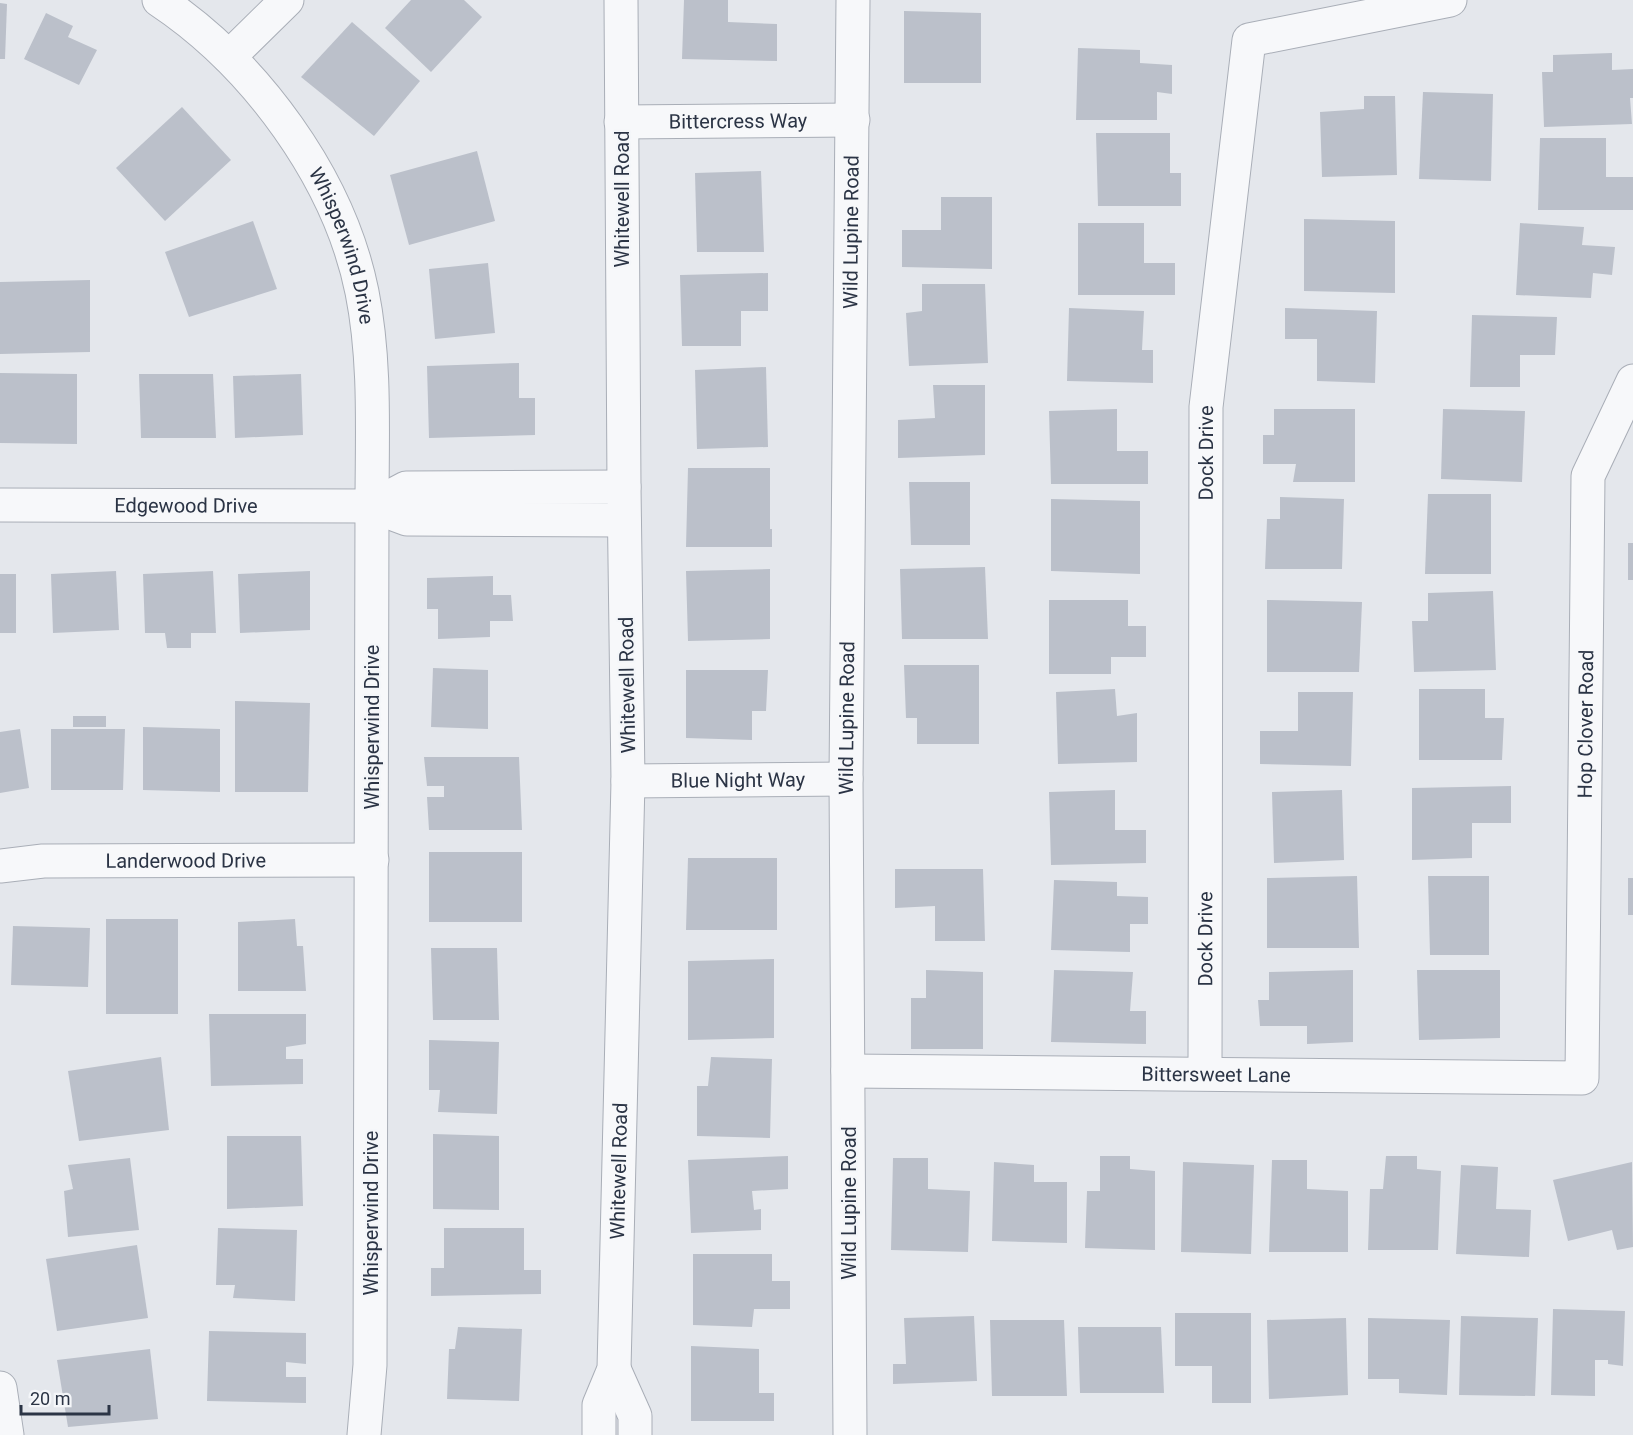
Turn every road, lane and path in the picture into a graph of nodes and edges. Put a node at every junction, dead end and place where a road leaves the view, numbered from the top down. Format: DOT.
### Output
graph roads {
  1 [pos="159,0"];
  2 [pos="287,0"];
  3 [pos="621,0"];
  4 [pos="854,0"];
  5 [pos="1450,0"];
  6 [pos="229,57"];
  7 [pos="853,120"];
  8 [pos="621,122"];
  9 [pos="1633,381"];
  10 [pos="624,487"];
  11 [pos="0,505"];
  12 [pos="372,506"];
  13 [pos="624,520"];
  14 [pos="846,779"];
  15 [pos="628,781"];
  16 [pos="372,860"];
  17 [pos="0,866"];
  18 [pos="848,1071"];
  19 [pos="1205,1073"];
  20 [pos="1582,1078"];
  21 [pos="614,1369"];
  22 [pos="0,1388"];
  23 [pos="7,1435"];
  24 [pos="364,1435"];
  25 [pos="598,1435"];
  26 [pos="635,1435"];
  27 [pos="850,1435"];
  1 -- 6 [label="street, Whisperwind Drive"];
  2 -- 6 [label="street"];
  3 -- 8 [label="street, Whitewell Road"];
  4 -- 7 [label="street, Wild Lupine Road"];
  5 -- 19 [label="street, Dock Drive"];
  6 -- 12 [label="street, Whisperwind Drive"];
  7 -- 8 [label="street, Bittercress Way"];
  7 -- 14 [label="street, Wild Lupine Road"];
  8 -- 10 [label="street, Whitewell Road"];
  9 -- 20 [label="street, Hop Clover Road"];
  10 -- 12 [label="street, Edgewood Drive"];
  10 -- 13 [label="street, Whitewell Road"];
  11 -- 12 [label="street, Edgewood Drive"];
  12 -- 13 [label="street, Edgewood Drive"];
  12 -- 16 [label="street, Whisperwind Drive"];
  13 -- 15 [label="street, Whitewell Road"];
  14 -- 15 [label="street, Blue Night Way"];
  14 -- 18 [label="street, Wild Lupine Road"];
  15 -- 21 [label="street, Whitewell Road"];
  16 -- 17 [label="street, Landerwood Drive"];
  16 -- 24 [label="street, Whisperwind Drive"];
  18 -- 19 [label="street, Bittersweet Lane"];
  18 -- 27 [label="street, Wild Lupine Road"];
  19 -- 20 [label="street, Bittersweet Lane"];
  21 -- 25 [label="street, Whitewell Road"];
  21 -- 26 [label="street, Whitewell Road"];
  22 -- 23 [label="street"];
}
